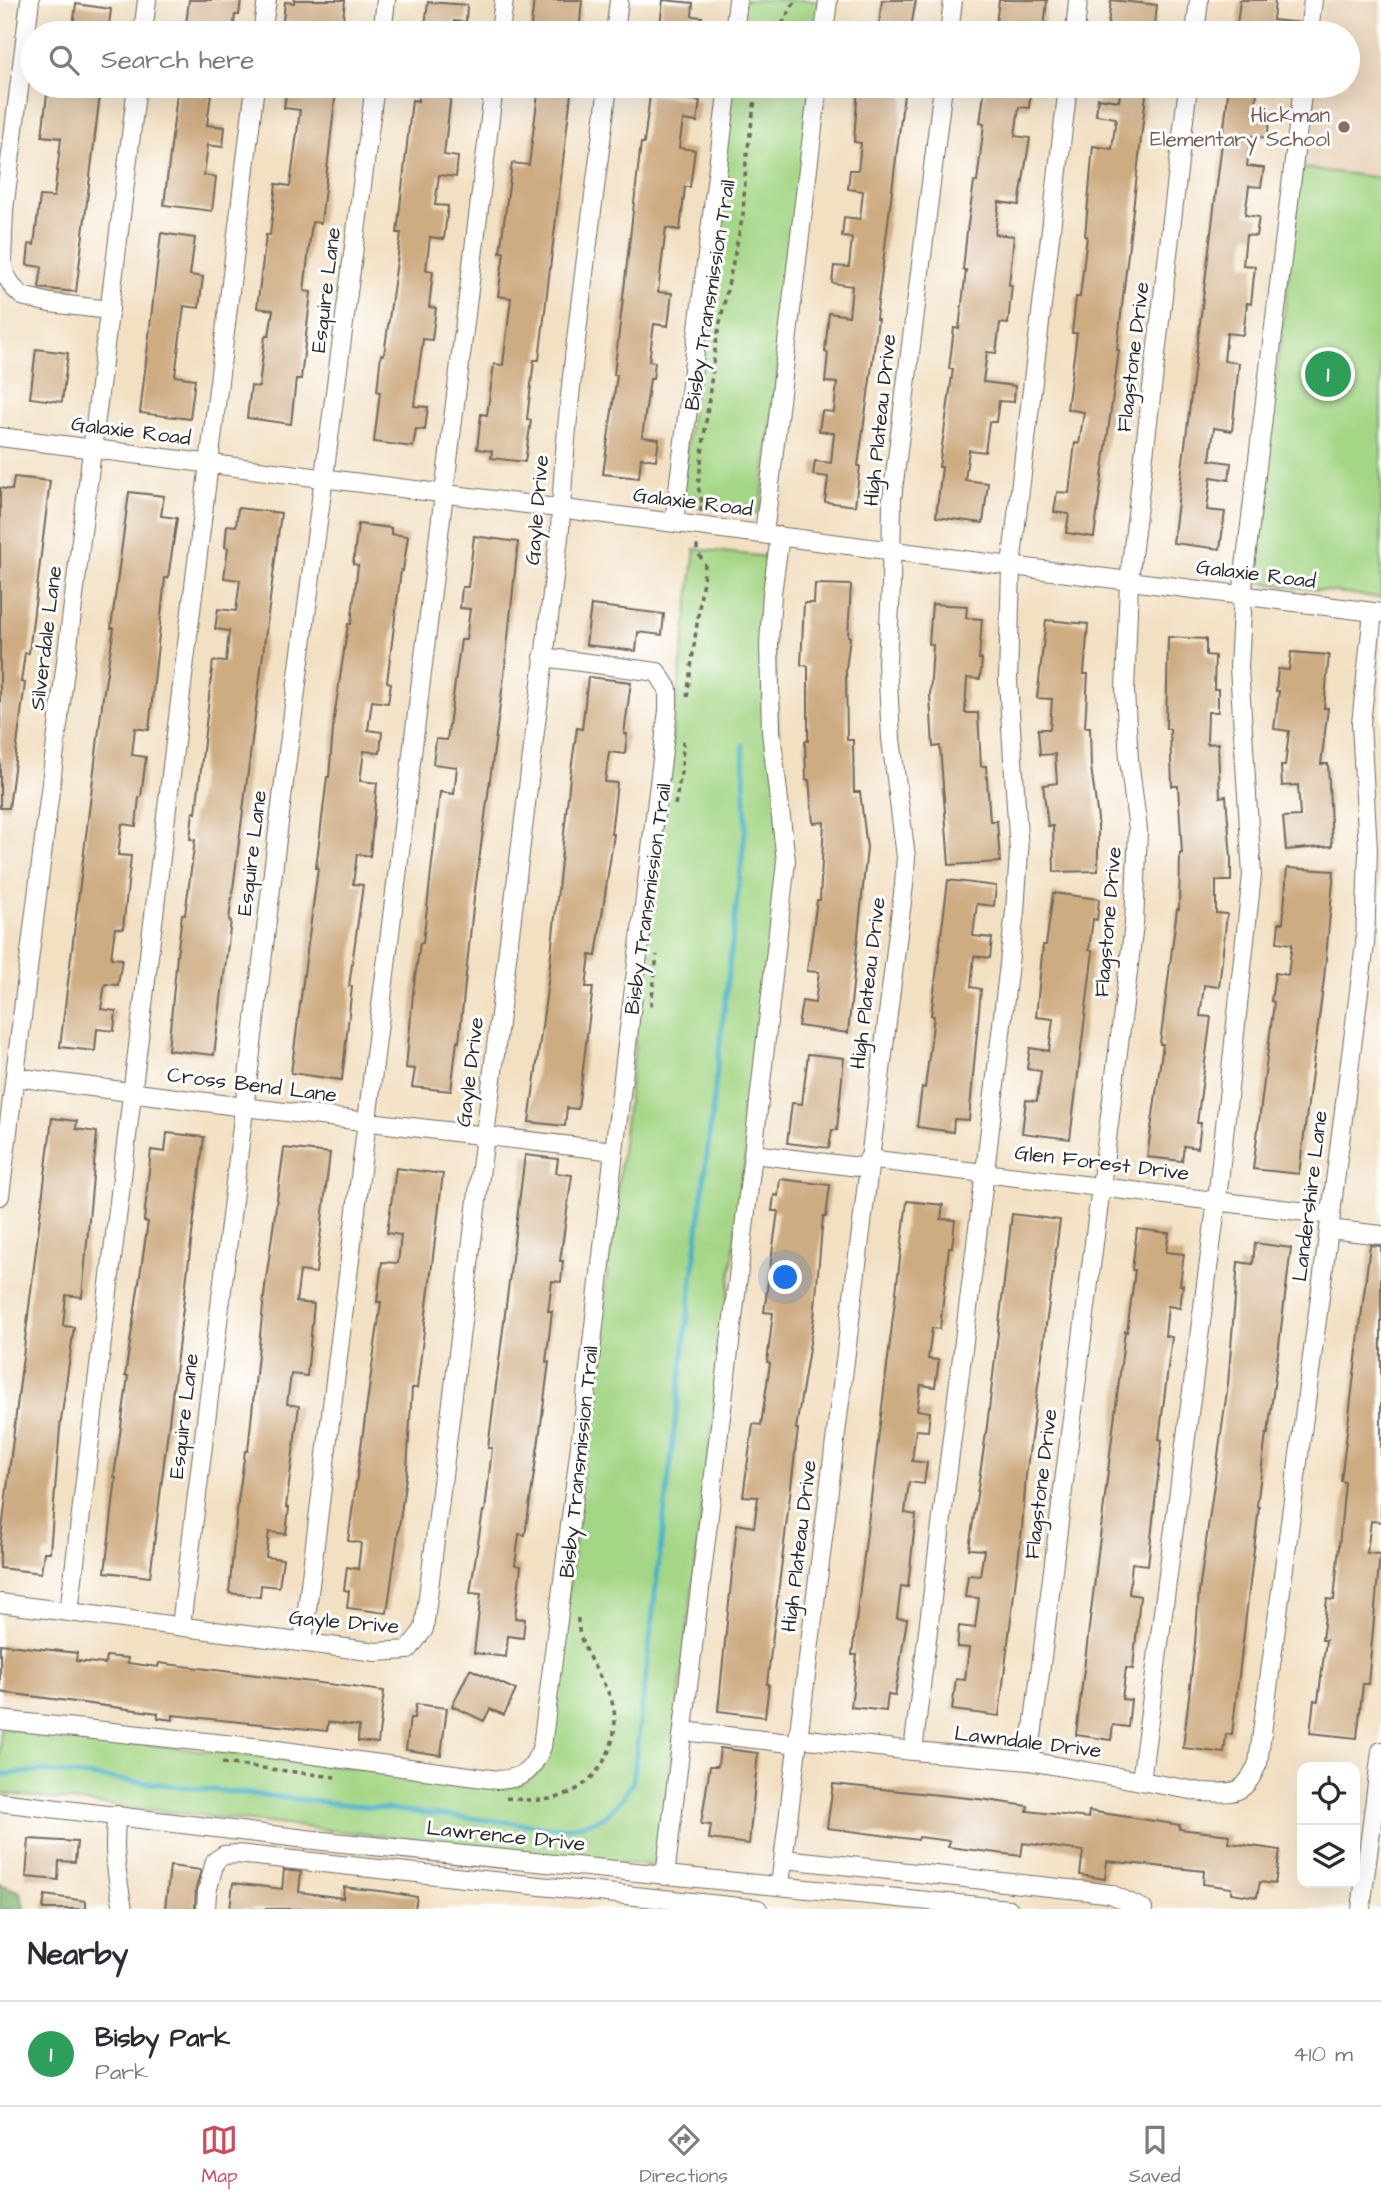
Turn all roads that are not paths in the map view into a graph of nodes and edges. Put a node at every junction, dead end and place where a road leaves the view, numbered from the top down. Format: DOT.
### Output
graph roads {
  1 [pos="30,0"];
  2 [pos="147,0"];
  3 [pos="267,0"];
  4 [pos="386,0"];
  5 [pos="504,0"];
  6 [pos="619,0"];
  7 [pos="738,0"];
  8 [pos="828,0"];
  9 [pos="953,0"];
  10 [pos="1079,0"];
  11 [pos="1199,0"];
  12 [pos="1313,0"];
  13 [pos="27,21"];
  14 [pos="144,21"];
  15 [pos="264,21"];
  16 [pos="383,21"];
  17 [pos="501,21"];
  18 [pos="616,21"];
  19 [pos="735,21"];
  20 [pos="825,21"];
  21 [pos="950,21"];
  22 [pos="1076,21"];
  23 [pos="1196,21"];
  24 [pos="1310,21"];
  25 [pos="21,73"];
  26 [pos="136,98"];
  27 [pos="254,98"];
  28 [pos="373,98"];
  29 [pos="493,98"];
  30 [pos="606,98"];
  31 [pos="727,98"];
  32 [pos="817,98"];
  33 [pos="942,98"];
  34 [pos="1067,98"];
  35 [pos="1187,98"];
  36 [pos="1302,98"];
  37 [pos="110,310"];
  38 [pos="0,437"];
  39 [pos="92,448"];
  40 [pos="210,463"];
  41 [pos="325,479"];
  42 [pos="443,495"];
  43 [pos="561,509"];
  44 [pos="674,522"];
  45 [pos="772,535"];
  46 [pos="892,550"];
  47 [pos="1011,566"];
  48 [pos="1129,581"];
  49 [pos="1244,596"];
  50 [pos="1377,612"];
  51 [pos="543,657"];
  52 [pos="9,1088"];
  53 [pos="134,1093"];
  54 [pos="244,1107"];
  55 [pos="366,1122"];
  56 [pos="485,1136"];
  57 [pos="614,1151"];
  58 [pos="752,1154"];
  59 [pos="868,1164"];
  60 [pos="985,1172"];
  61 [pos="1100,1187"];
  62 [pos="0,1196"];
  63 [pos="1217,1200"];
  64 [pos="1330,1222"];
  65 [pos="1381,1235"];
  66 [pos="0,1603"];
  67 [pos="69,1612"];
  68 [pos="181,1626"];
  69 [pos="303,1642"];
  70 [pos="0,1720"];
  71 [pos="683,1731"];
  72 [pos="798,1741"];
  73 [pos="913,1751"];
  74 [pos="1381,1751"];
  75 [pos="1029,1761"];
  76 [pos="1142,1781"];
  77 [pos="1250,1783"];
  78 [pos="0,1801"];
  79 [pos="117,1815"];
  80 [pos="784,1859"];
  81 [pos="665,1875"];
  82 [pos="780,1885"];
  83 [pos="123,1909"];
  84 [pos="206,1909"];
  85 [pos="758,1909"];
  86 [pos="1009,1909"];
  87 [pos="1143,1909"];
  88 [pos="1362,1909"];
  1 -- 13 [label="street"];
  2 -- 14 [label="street"];
  3 -- 15 [label="street"];
  4 -- 16 [label="street"];
  5 -- 17 [label="street"];
  6 -- 18 [label="street"];
  7 -- 19 [label="street"];
  8 -- 20 [label="street"];
  9 -- 21 [label="street"];
  10 -- 22 [label="street"];
  11 -- 23 [label="street"];
  12 -- 24 [label="street"];
  25 -- 37 [label="street"];
  26 -- 37 [label="street, Silverdale Lane"];
  27 -- 40 [label="street"];
  28 -- 41 [label="street, Esquire Lane"];
  29 -- 42 [label="street"];
  30 -- 43 [label="street, Gayle Drive"];
  31 -- 44 [label="street"];
  32 -- 45 [label="street"];
  33 -- 46 [label="street, High Plateau Drive"];
  34 -- 47 [label="street"];
  35 -- 48 [label="street, Flagstone Drive"];
  36 -- 49 [label="street"];
  37 -- 39 [label="street, Silverdale Lane"];
  38 -- 39 [label="street, Galaxie Road"];
  39 -- 40 [label="street, Galaxie Road"];
  39 -- 52 [label="street, Silverdale Lane"];
  40 -- 41 [label="street, Galaxie Road"];
  40 -- 53 [label="street"];
  41 -- 42 [label="street, Galaxie Road"];
  41 -- 54 [label="street, Esquire Lane"];
  42 -- 43 [label="street, Galaxie Road"];
  42 -- 55 [label="street"];
  43 -- 44 [label="street, Galaxie Road"];
  43 -- 51 [label="street, Gayle Drive"];
  44 -- 45 [label="street, Galaxie Road"];
  45 -- 46 [label="street, Galaxie Road"];
  45 -- 58 [label="street"];
  46 -- 47 [label="street, Galaxie Road"];
  46 -- 59 [label="street, High Plateau Drive"];
  47 -- 48 [label="street, Galaxie Road"];
  47 -- 60 [label="street"];
  48 -- 49 [label="street, Galaxie Road"];
  48 -- 61 [label="street, Flagstone Drive"];
  49 -- 50 [label="street, Galaxie Road"];
  49 -- 63 [label="street"];
  50 -- 64 [label="street, Landershire Lane"];
  51 -- 56 [label="street, Gayle Drive"];
  51 -- 57 [label="street"];
  52 -- 53 [label="street, Cross Bend Lane"];
  52 -- 62 [label="street, Silverdale Lane"];
  53 -- 54 [label="street, Cross Bend Lane"];
  53 -- 67 [label="street"];
  54 -- 55 [label="street, Cross Bend Lane"];
  54 -- 68 [label="street, Esquire Lane"];
  55 -- 56 [label="street, Cross Bend Lane"];
  55 -- 69 [label="street"];
  56 -- 57 [label="street, Cross Bend Lane"];
  56 -- 69 [label="street, Gayle Drive"];
  57 -- 70 [label="street"];
  58 -- 59 [label="street, Glen Forest Drive"];
  58 -- 71 [label="street"];
  59 -- 60 [label="street, Glen Forest Drive"];
  59 -- 72 [label="street, High Plateau Drive"];
  60 -- 61 [label="street, Glen Forest Drive"];
  60 -- 73 [label="street"];
  61 -- 63 [label="street, Glen Forest Drive"];
  61 -- 75 [label="street, Flagstone Drive"];
  63 -- 64 [label="street, Glen Forest Drive"];
  63 -- 76 [label="street"];
  64 -- 65 [label="street, Glen Forest Drive"];
  64 -- 77 [label="street, Landershire Lane"];
  66 -- 67 [label="street, Gayle Drive"];
  67 -- 68 [label="street, Gayle Drive"];
  68 -- 69 [label="street, Gayle Drive"];
  71 -- 72 [label="street, Lawndale Drive"];
  71 -- 81 [label="street"];
  72 -- 73 [label="street, Lawndale Drive"];
  72 -- 80 [label="street, High Plateau Drive"];
  73 -- 75 [label="street, Lawndale Drive"];
  74 -- 88 [label="street"];
  75 -- 76 [label="street, Lawndale Drive"];
  76 -- 77 [label="street, Lawndale Drive"];
  78 -- 79 [label="street, Lawrence Drive"];
  79 -- 81 [label="street, Lawrence Drive"];
  79 -- 83 [label="street"];
  80 -- 82 [label="street, High Plateau Drive"];
  80 -- 87 [label="street"];
  81 -- 82 [label="street, Lawrence Drive"];
  82 -- 86 [label="street, Lawrence Drive"];
  84 -- 85 [label="street"];
}
